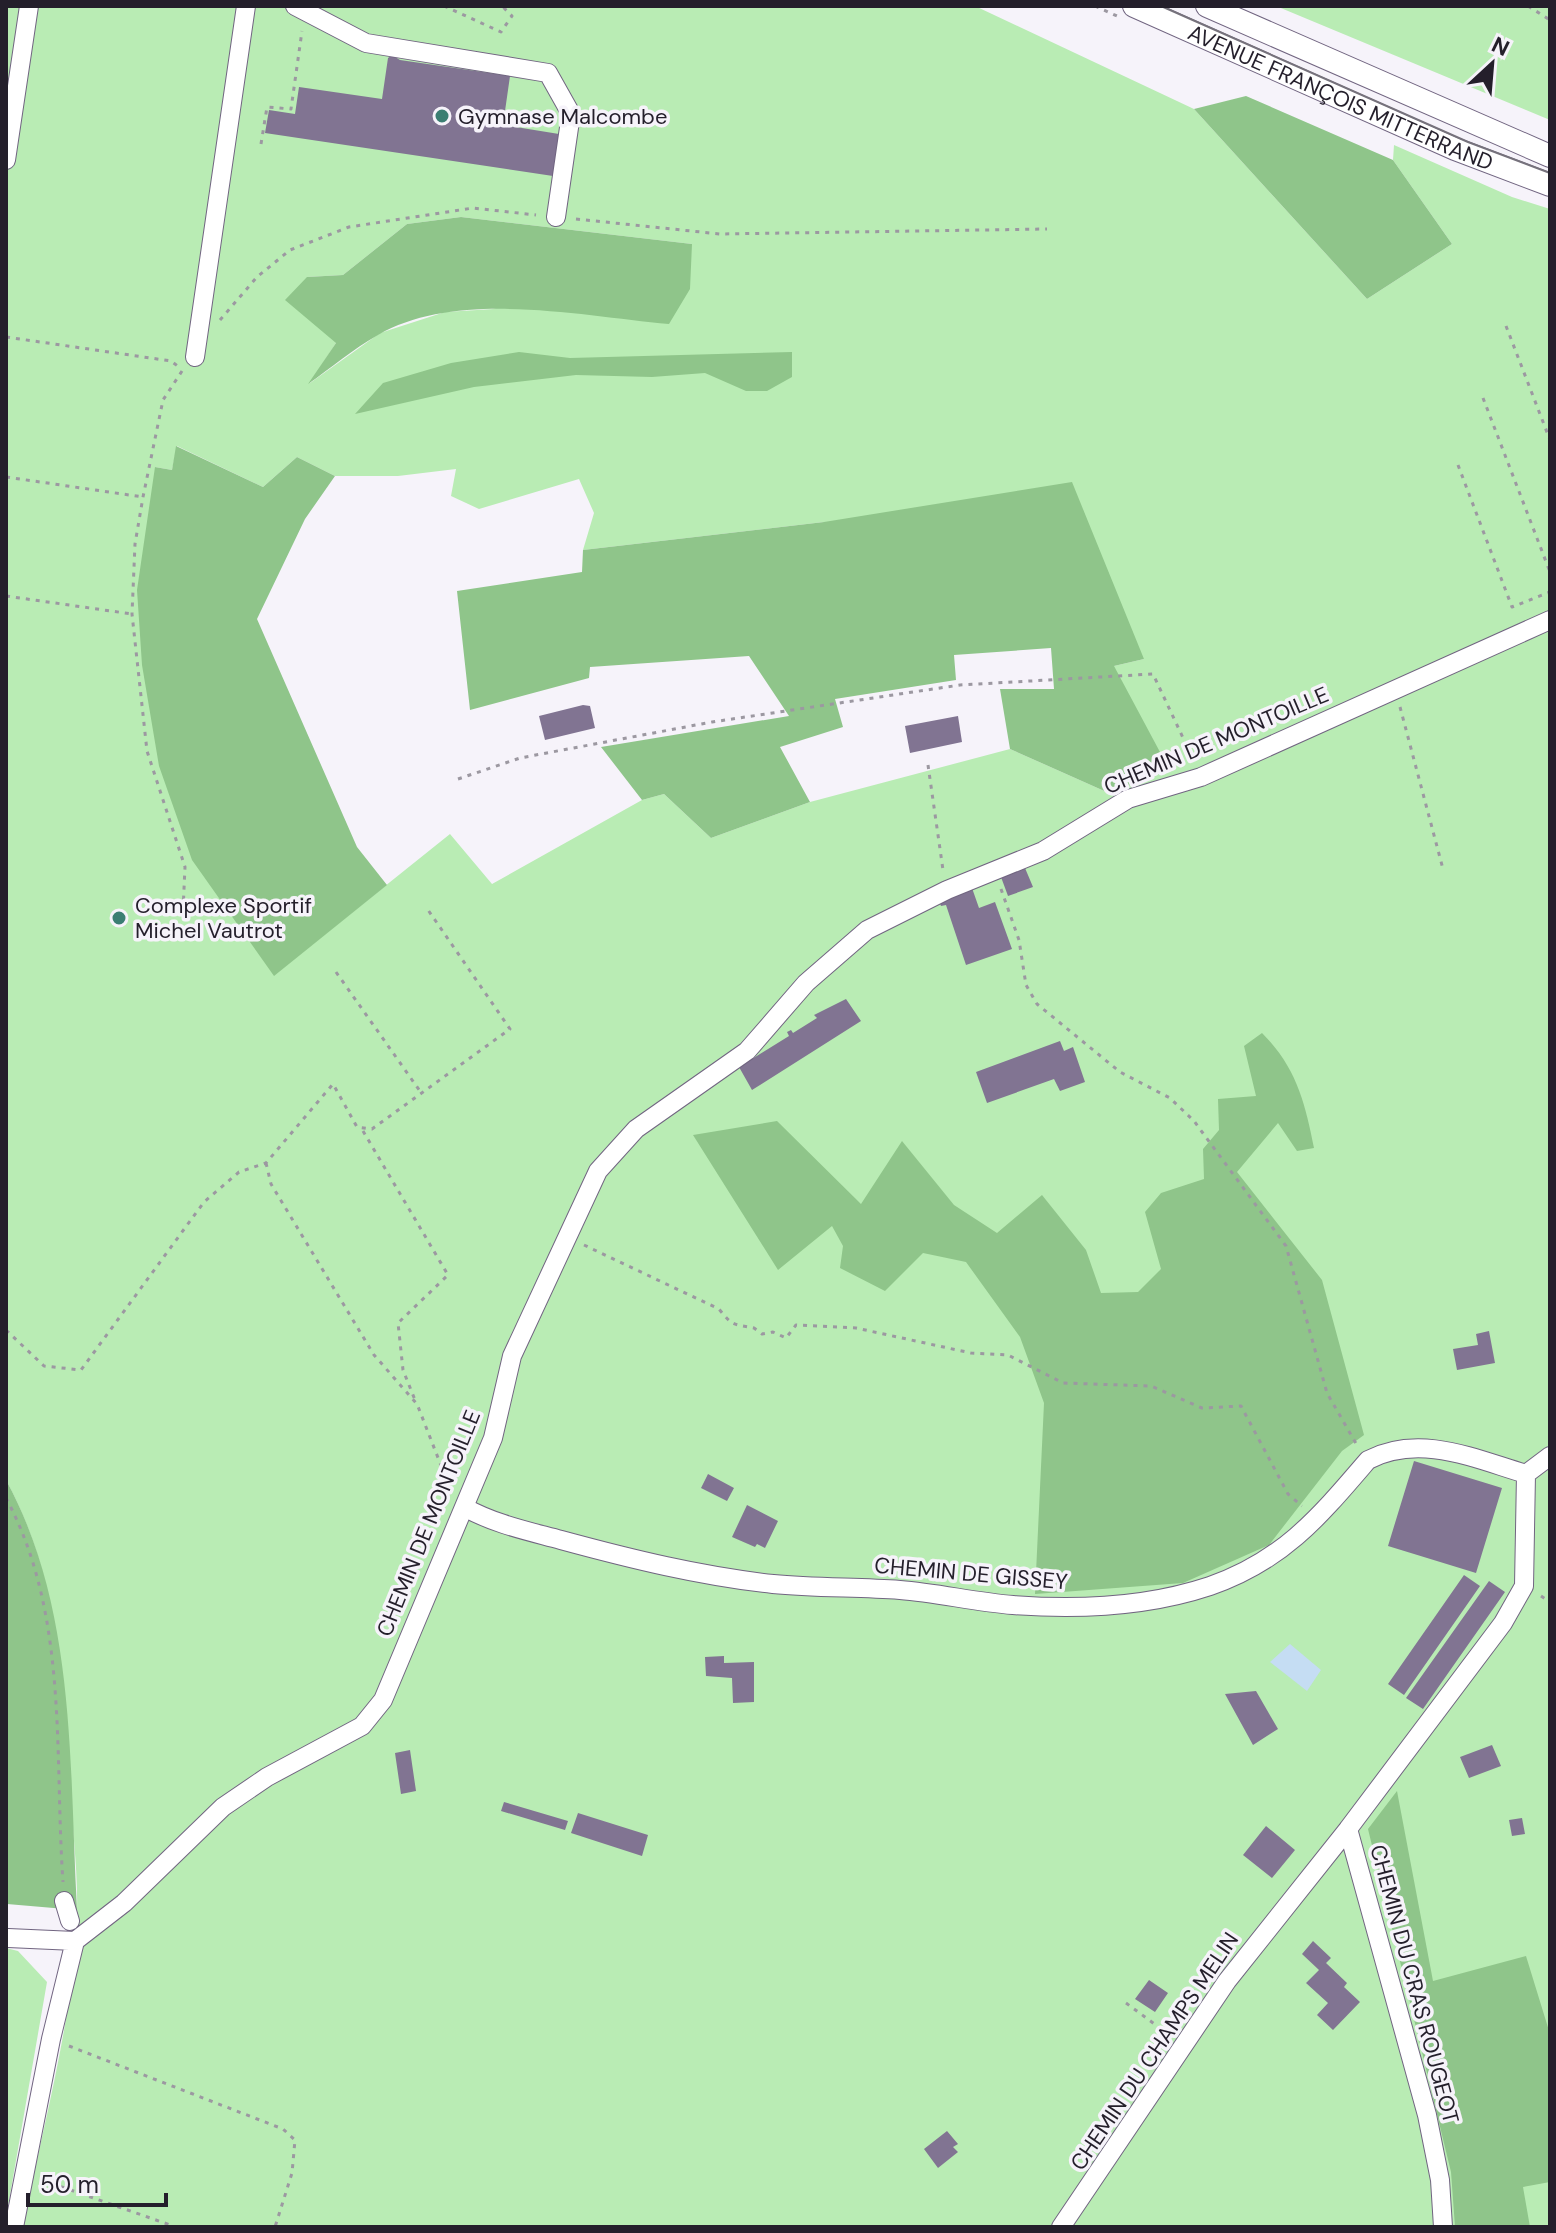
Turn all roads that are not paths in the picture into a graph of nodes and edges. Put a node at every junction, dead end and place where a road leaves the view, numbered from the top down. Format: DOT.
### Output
graph roads {
  1 [pos="29,6"];
  2 [pos="246,6"];
  3 [pos="1134,6"];
  4 [pos="1207,6"];
  5 [pos="300,8"];
  6 [pos="1550,156"];
  7 [pos="6,160"];
  8 [pos="1550,185"];
  9 [pos="556,217"];
  10 [pos="189,363"];
  11 [pos="1550,620"];
  12 [pos="1550,1456"];
  13 [pos="1526,1474"];
  14 [pos="464,1507"];
  15 [pos="1348,1829"];
  16 [pos="64,1901"];
  17 [pos="70,1921"];
  18 [pos="8,1938"];
  19 [pos="75,1941"];
  20 [pos="14,2227"];
  21 [pos="1061,2227"];
  22 [pos="1443,2227"];
  1 -- 7 [label="street"];
  2 -- 10 [label="street"];
  3 -- 8 [label="main road, AVENUE FRANÇOIS MITTERRAND"];
  4 -- 6 [label="main road, AVENUE FRANÇOIS MITTERRAND"];
  5 -- 9 [label="street"];
  11 -- 14 [label="street, CHEMIN DE MONTOILLE"];
  12 -- 13 [label="street"];
  13 -- 14 [label="street, CHEMIN DE GISSEY"];
  13 -- 15 [label="street, CHEMIN DU CRAS ROUGEOT"];
  14 -- 19 [label="street, CHEMIN DE MONTOILLE"];
  15 -- 21 [label="street, CHEMIN DU CHAMPS MELIN"];
  15 -- 22 [label="street, CHEMIN DU CRAS ROUGEOT"];
  16 -- 17 [label="street"];
  18 -- 19 [label="street"];
  19 -- 20 [label="street"];
}
